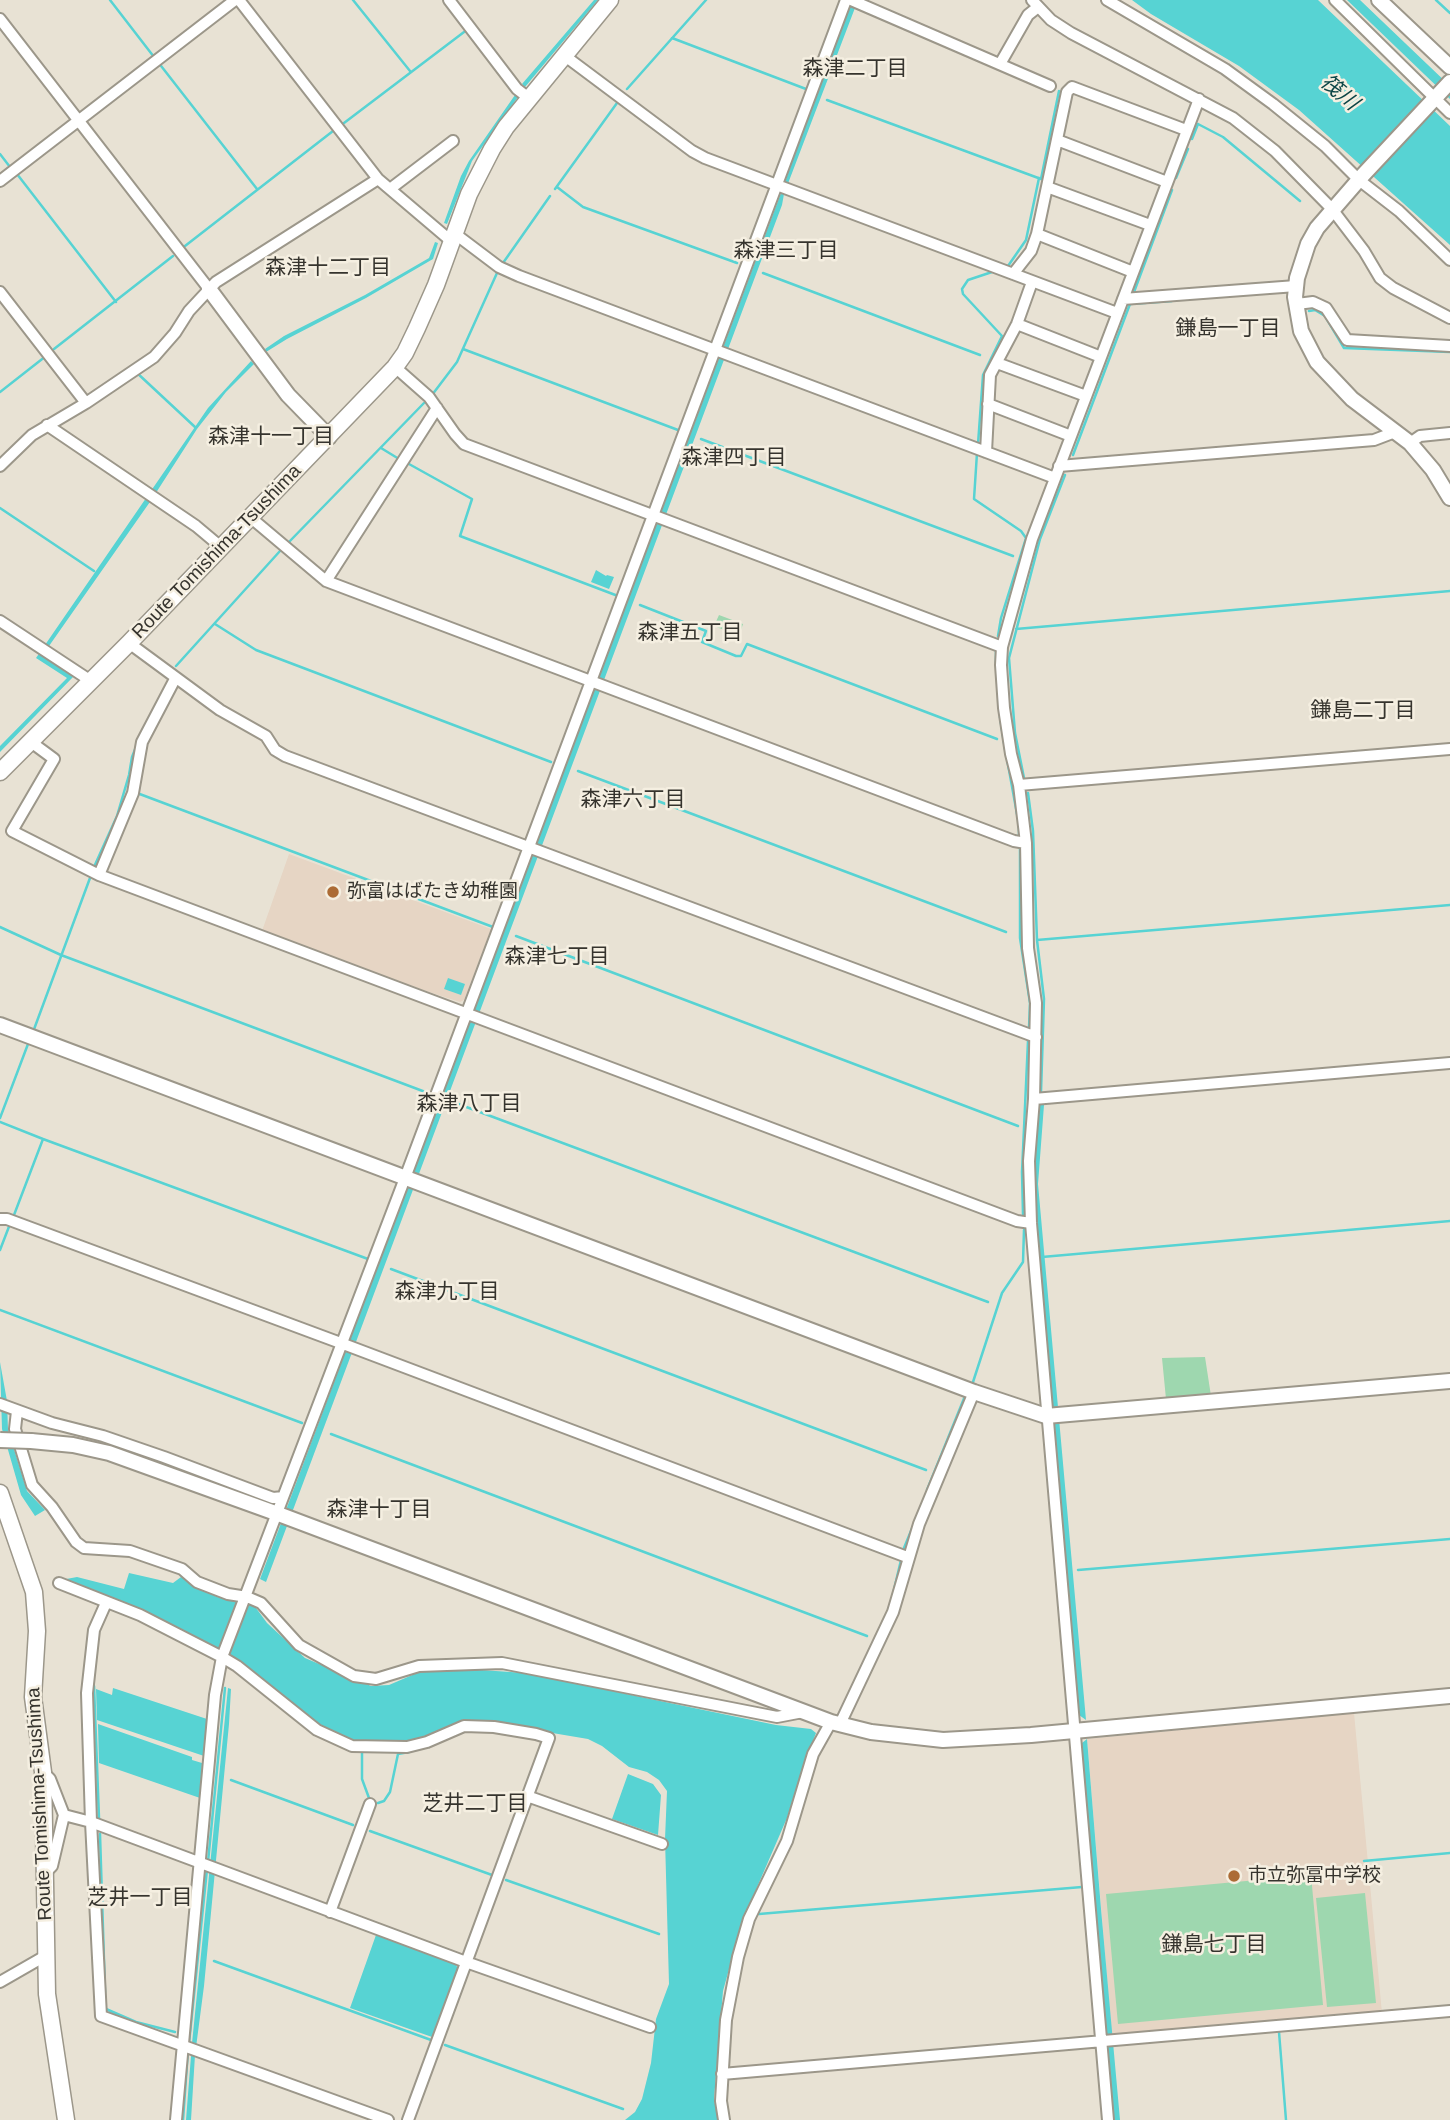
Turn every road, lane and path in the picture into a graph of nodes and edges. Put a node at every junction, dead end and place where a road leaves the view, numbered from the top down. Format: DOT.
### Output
graph roads {
  1 [pos="237,0"];
  2 [pos="449,0"];
  3 [pos="610,0"];
  4 [pos="1108,0"];
  5 [pos="1335,0"];
  6 [pos="1379,0"];
  7 [pos="851,1"];
  8 [pos="1035,3"];
  9 [pos="0,19"];
  10 [pos="565,56"];
  11 [pos="1000,64"];
  12 [pos="1450,68"];
  13 [pos="1449,83"];
  14 [pos="1050,86"];
  15 [pos="530,99"];
  16 [pos="1199,99"];
  17 [pos="1434,99"];
  18 [pos="1450,113"];
  19 [pos="78,120"];
  20 [pos="1186,130"];
  21 [pos="1056,140"];
  22 [pos="453,141"];
  23 [pos="1361,178"];
  24 [pos="379,179"];
  25 [pos="0,181"];
  26 [pos="1167,182"];
  27 [pos="1047,187"];
  28 [pos="782,188"];
  29 [pos="390,189"];
  30 [pos="1332,209"];
  31 [pos="1150,225"];
  32 [pos="1037,234"];
  33 [pos="452,237"];
  34 [pos="1450,260"];
  35 [pos="1133,272"];
  36 [pos="1013,274"];
  37 [pos="1032,282"];
  38 [pos="1296,286"];
  39 [pos="209,289"];
  40 [pos="0,292"];
  41 [pos="1123,299"];
  42 [pos="1297,304"];
  43 [pos="1117,313"];
  44 [pos="1450,318"];
  45 [pos="1017,324"];
  46 [pos="1450,346"];
  47 [pos="720,351"];
  48 [pos="1101,357"];
  49 [pos="997,363"];
  50 [pos="395,367"];
  51 [pos="1086,396"];
  52 [pos="86,403"];
  53 [pos="988,404"];
  54 [pos="437,408"];
  55 [pos="47,425"];
  56 [pos="1395,432"];
  57 [pos="1450,433"];
  58 [pos="1071,436"];
  59 [pos="329,437"];
  60 [pos="1410,443"];
  61 [pos="986,452"];
  62 [pos="0,466"];
  63 [pos="1059,466"];
  64 [pos="1055,478"];
  65 [pos="1450,496"];
  66 [pos="250,517"];
  67 [pos="658,517"];
  68 [pos="221,547"];
  69 [pos="326,581"];
  70 [pos="0,621"];
  71 [pos="129,643"];
  72 [pos="1002,647"];
  73 [pos="175,679"];
  74 [pos="590,680"];
  75 [pos="91,681"];
  76 [pos="32,742"];
  77 [pos="1450,749"];
  78 [pos="0,772"];
  79 [pos="1019,785"];
  80 [pos="1026,843"];
  81 [pos="533,850"];
  82 [pos="99,875"];
  83 [pos="471,1014"];
  84 [pos="0,1024"];
  85 [pos="1036,1037"];
  86 [pos="1450,1063"];
  87 [pos="1034,1099"];
  88 [pos="411,1181"];
  89 [pos="0,1219"];
  90 [pos="1031,1223"];
  91 [pos="348,1346"];
  92 [pos="1450,1381"];
  93 [pos="974,1392"];
  94 [pos="8,1407"];
  95 [pos="1053,1415"];
  96 [pos="0,1440"];
  97 [pos="0,1493"];
  98 [pos="283,1497"];
  99 [pos="284,1516"];
  100 [pos="907,1557"];
  101 [pos="59,1583"];
  102 [pos="247,1597"];
  103 [pos="106,1603"];
  104 [pos="222,1657"];
  105 [pos="1450,1696"];
  106 [pos="805,1712"];
  107 [pos="836,1723"];
  108 [pos="1076,1730"];
  109 [pos="43,1772"];
  110 [pos="527,1796"];
  111 [pos="370,1804"];
  112 [pos="64,1815"];
  113 [pos="91,1822"];
  114 [pos="662,1844"];
  115 [pos="198,1863"];
  116 [pos="46,1873"];
  117 [pos="330,1912"];
  118 [pos="47,1955"];
  119 [pos="466,1962"];
  120 [pos="0,1982"];
  121 [pos="1450,2011"];
  122 [pos="649,2027"];
  123 [pos="1101,2041"];
  124 [pos="181,2045"];
  125 [pos="722,2074"];
  126 [pos="66,2120"];
  127 [pos="176,2120"];
  128 [pos="388,2120"];
  129 [pos="408,2120"];
  130 [pos="724,2120"];
  131 [pos="1108,2120"];
  1 -- 19 [label="street"];
  1 -- 24 [label="street"];
  2 -- 15 [label="street"];
  3 -- 10 [label="main road, Route Tomishima-Tsushima"];
  4 -- 23 [label="street"];
  5 -- 17 [label="street"];
  6 -- 12 [label="street"];
  7 -- 11 [label="street"];
  7 -- 28 [label="street"];
  8 -- 11 [label="street"];
  8 -- 16 [label="street"];
  9 -- 19 [label="street"];
  10 -- 15 [label="main road, Route Tomishima-Tsushima"];
  10 -- 28 [label="street"];
  11 -- 14 [label="street"];
  13 -- 17 [label="street"];
  15 -- 33 [label="main road, Route Tomishima-Tsushima"];
  16 -- 20 [label="street"];
  16 -- 30 [label="street"];
  17 -- 18 [label="street"];
  17 -- 23 [label="street"];
  19 -- 25 [label="street"];
  19 -- 39 [label="street"];
  20 -- 21 [label="street"];
  20 -- 26 [label="street"];
  21 -- 26 [label="street"];
  21 -- 27 [label="street"];
  22 -- 29 [label="street"];
  23 -- 30 [label="street"];
  23 -- 34 [label="street"];
  24 -- 29 [label="street"];
  24 -- 39 [label="street"];
  26 -- 31 [label="street"];
  27 -- 31 [label="street"];
  27 -- 32 [label="street"];
  28 -- 36 [label="street"];
  28 -- 47 [label="street"];
  29 -- 33 [label="street"];
  30 -- 38 [label="street"];
  30 -- 44 [label="street"];
  31 -- 35 [label="street"];
  32 -- 35 [label="street"];
  32 -- 36 [label="street"];
  33 -- 47 [label="street"];
  33 -- 50 [label="main road, Route Tomishima-Tsushima"];
  35 -- 41 [label="street"];
  36 -- 37 [label="street"];
  37 -- 43 [label="street"];
  37 -- 45 [label="street"];
  38 -- 41 [label="street"];
  38 -- 42 [label="street"];
  39 -- 52 [label="street"];
  39 -- 59 [label="street"];
  40 -- 52 [label="street"];
  41 -- 43 [label="street"];
  42 -- 46 [label="street"];
  42 -- 56 [label="street"];
  43 -- 48 [label="street"];
  45 -- 48 [label="street"];
  45 -- 49 [label="street"];
  47 -- 61 [label="street"];
  47 -- 67 [label="street"];
  48 -- 51 [label="street"];
  49 -- 51 [label="street"];
  49 -- 53 [label="street"];
  50 -- 54 [label="street"];
  50 -- 59 [label="main road, Route Tomishima-Tsushima"];
  51 -- 58 [label="street"];
  52 -- 55 [label="street"];
  53 -- 58 [label="street"];
  53 -- 61 [label="street"];
  54 -- 67 [label="street"];
  54 -- 69 [label="street"];
  55 -- 62 [label="street"];
  55 -- 68 [label="street"];
  56 -- 60 [label="street"];
  56 -- 63 [label="street"];
  57 -- 60 [label="street"];
  58 -- 63 [label="street"];
  59 -- 66 [label="main road, Route Tomishima-Tsushima"];
  60 -- 65 [label="street"];
  61 -- 64 [label="street"];
  63 -- 64 [label="street"];
  64 -- 72 [label="street"];
  66 -- 68 [label="main road, Route Tomishima-Tsushima"];
  66 -- 69 [label="street"];
  67 -- 72 [label="street"];
  67 -- 74 [label="street"];
  68 -- 71 [label="main road, Route Tomishima-Tsushima"];
  69 -- 74 [label="street"];
  70 -- 75 [label="street"];
  71 -- 73 [label="street"];
  71 -- 75 [label="main road, Route Tomishima-Tsushima"];
  72 -- 79 [label="street"];
  73 -- 81 [label="street"];
  73 -- 82 [label="street"];
  74 -- 80 [label="street"];
  74 -- 81 [label="street"];
  75 -- 76 [label="main road, Route Tomishima-Tsushima"];
  76 -- 78 [label="main road, Route Tomishima-Tsushima"];
  76 -- 82 [label="street"];
  77 -- 79 [label="street"];
  79 -- 80 [label="street"];
  80 -- 85 [label="street"];
  81 -- 83 [label="street"];
  81 -- 85 [label="street"];
  82 -- 83 [label="street"];
  83 -- 88 [label="street"];
  83 -- 90 [label="street"];
  84 -- 88 [label="street"];
  85 -- 87 [label="street"];
  86 -- 87 [label="street"];
  87 -- 90 [label="street"];
  88 -- 91 [label="street"];
  88 -- 93 [label="street"];
  89 -- 91 [label="street"];
  90 -- 95 [label="street"];
  91 -- 98 [label="street"];
  91 -- 100 [label="street"];
  92 -- 95 [label="street"];
  93 -- 95 [label="street"];
  93 -- 100 [label="street"];
  94 -- 98 [label="street"];
  94 -- 102 [label="street"];
  95 -- 108 [label="street"];
  96 -- 99 [label="street, bridge"];
  97 -- 109 [label="main road, Route Tomishima-Tsushima"];
  98 -- 99 [label="street"];
  99 -- 102 [label="street"];
  99 -- 106 [label="street"];
  100 -- 107 [label="street"];
  101 -- 103 [label="street"];
  102 -- 104 [label="street"];
  102 -- 106 [label="street"];
  103 -- 104 [label="street"];
  103 -- 113 [label="street"];
  104 -- 110 [label="street"];
  104 -- 115 [label="street"];
  105 -- 108 [label="street"];
  106 -- 107 [label="street"];
  107 -- 108 [label="street"];
  107 -- 125 [label="street"];
  108 -- 123 [label="street"];
  109 -- 112 [label="street"];
  109 -- 116 [label="main road, Route Tomishima-Tsushima"];
  110 -- 114 [label="street"];
  110 -- 119 [label="street"];
  111 -- 117 [label="street"];
  112 -- 113 [label="street"];
  112 -- 116 [label="street"];
  113 -- 115 [label="street"];
  113 -- 124 [label="street"];
  115 -- 117 [label="street"];
  115 -- 124 [label="street"];
  116 -- 118 [label="main road, Route Tomishima-Tsushima"];
  117 -- 119 [label="street"];
  118 -- 120 [label="street"];
  118 -- 126 [label="main road, Route Tomishima-Tsushima"];
  119 -- 122 [label="street"];
  119 -- 129 [label="street"];
  121 -- 123 [label="street"];
  123 -- 125 [label="street"];
  123 -- 131 [label="street"];
  124 -- 127 [label="street"];
  124 -- 128 [label="street"];
  125 -- 130 [label="street"];
}
